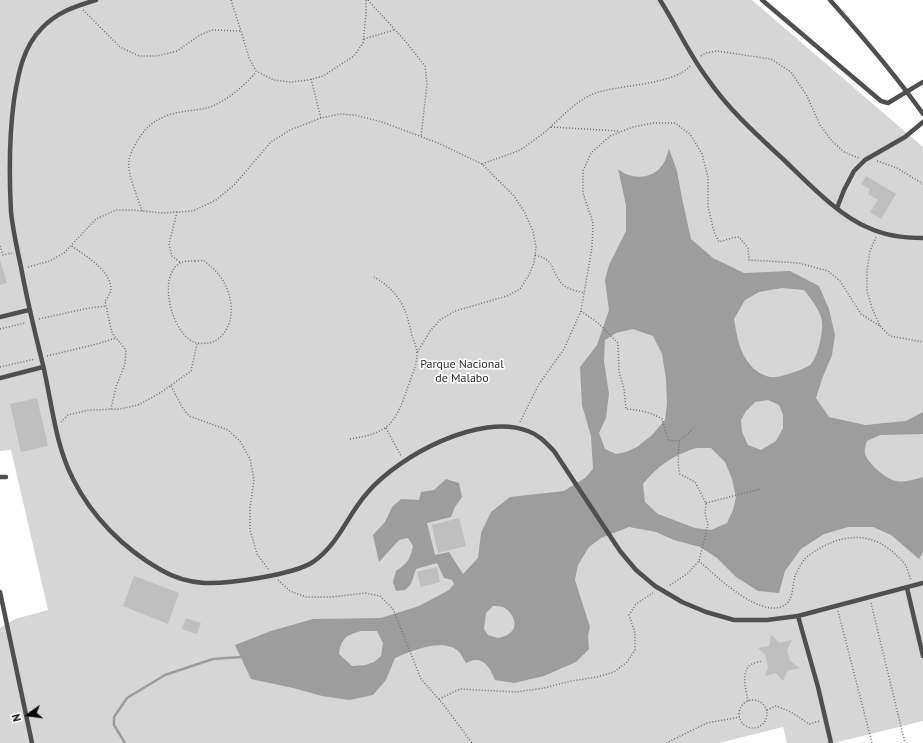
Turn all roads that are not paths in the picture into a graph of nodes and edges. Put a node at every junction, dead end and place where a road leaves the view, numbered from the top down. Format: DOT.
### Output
graph roads {
  1 [pos="96,0"];
  2 [pos="660,0"];
  3 [pos="762,0"];
  4 [pos="830,0"];
  5 [pos="923,82"];
  6 [pos="907,92"];
  7 [pos="923,114"];
  8 [pos="923,122"];
  9 [pos="837,208"];
  10 [pos="923,238"];
  11 [pos="29,310"];
  12 [pos="0,318"];
  13 [pos="43,367"];
  14 [pos="0,378"];
  15 [pos="0,477"];
  16 [pos="6,477"];
  17 [pos="923,584"];
  18 [pos="907,588"];
  19 [pos="0,592"];
  20 [pos="798,616"];
  21 [pos="923,656"];
  22 [pos="32,743"];
  23 [pos="831,743"];
  1 -- 11 [label="lane"];
  2 -- 9 [label="lane"];
  3 -- 6 [label="lane"];
  4 -- 6 [label="lane"];
  5 -- 6 [label="lane"];
  6 -- 7 [label="lane"];
  8 -- 9 [label="lane"];
  9 -- 10 [label="lane"];
  11 -- 12 [label="lane"];
  11 -- 13 [label="lane"];
  13 -- 14 [label="lane"];
  13 -- 20 [label="lane"];
  15 -- 16 [label="lane"];
  17 -- 18 [label="lane"];
  18 -- 20 [label="lane"];
  18 -- 21 [label="lane"];
  19 -- 22 [label="lane"];
  20 -- 23 [label="lane"];
}
